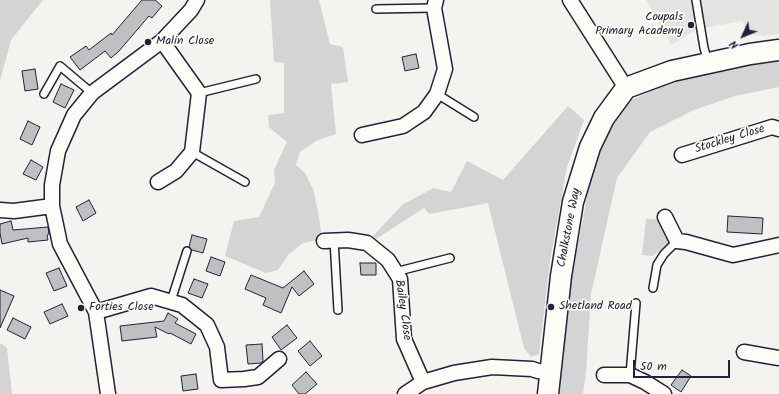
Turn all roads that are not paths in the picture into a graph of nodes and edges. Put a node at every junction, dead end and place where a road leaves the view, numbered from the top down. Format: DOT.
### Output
graph roads {
  1 [pos="197,0"];
  2 [pos="570,0"];
  3 [pos="696,0"];
  4 [pos="435,4"];
  5 [pos="376,9"];
  6 [pos="162,41"];
  7 [pos="779,50"];
  8 [pos="708,62"];
  9 [pos="256,79"];
  10 [pos="626,88"];
  11 [pos="92,93"];
  12 [pos="199,93"];
  13 [pos="44,94"];
  14 [pos="437,94"];
  15 [pos="474,118"];
  16 [pos="779,129"];
  17 [pos="362,135"];
  18 [pos="192,152"];
  19 [pos="682,155"];
  20 [pos="158,182"];
  21 [pos="246,182"];
  22 [pos="52,206"];
  23 [pos="0,210"];
  24 [pos="665,217"];
  25 [pos="329,241"];
  26 [pos="677,241"];
  27 [pos="779,245"];
  28 [pos="187,251"];
  29 [pos="450,258"];
  30 [pos="395,272"];
  31 [pos="653,288"];
  32 [pos="170,302"];
  33 [pos="636,303"];
  34 [pos="338,310"];
  35 [pos="96,312"];
  36 [pos="744,352"];
  37 [pos="779,358"];
  38 [pos="279,359"];
  39 [pos="550,372"];
  40 [pos="630,375"];
  41 [pos="604,376"];
  42 [pos="423,382"];
  43 [pos="108,394"];
  44 [pos="405,394"];
  45 [pos="548,394"];
  46 [pos="664,394"];
  1 -- 6 [label="street"];
  2 -- 10 [label="street"];
  3 -- 8 [label="lane"];
  4 -- 5 [label="lane"];
  4 -- 14 [label="street"];
  6 -- 11 [label="street"];
  6 -- 12 [label="street"];
  7 -- 8 [label="street"];
  8 -- 10 [label="street"];
  9 -- 12 [label="lane"];
  10 -- 39 [label="street, Chalkstone Way"];
  11 -- 13 [label="lane"];
  11 -- 22 [label="street"];
  12 -- 18 [label="street"];
  14 -- 15 [label="lane"];
  14 -- 17 [label="street"];
  16 -- 19 [label="street, Stockley Close"];
  18 -- 20 [label="street"];
  18 -- 21 [label="lane"];
  22 -- 23 [label="street"];
  22 -- 35 [label="street"];
  24 -- 26 [label="street"];
  25 -- 30 [label="street, Bailey Close"];
  25 -- 34 [label="lane"];
  26 -- 27 [label="street"];
  26 -- 31 [label="lane"];
  28 -- 32 [label="lane"];
  29 -- 30 [label="lane"];
  30 -- 42 [label="street, Bailey Close"];
  32 -- 35 [label="street"];
  32 -- 38 [label="street"];
  33 -- 40 [label="lane"];
  35 -- 43 [label="street"];
  36 -- 37 [label="street"];
  39 -- 42 [label="street"];
  39 -- 45 [label="street, Chalkstone Way"];
  40 -- 41 [label="street"];
  40 -- 46 [label="street"];
  42 -- 44 [label="street"];
}
